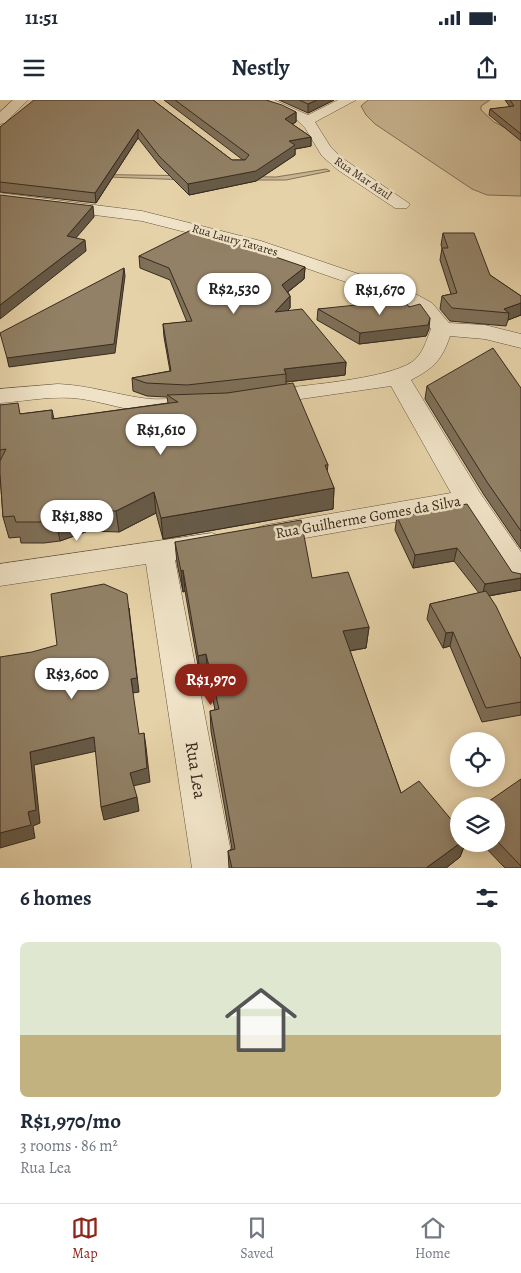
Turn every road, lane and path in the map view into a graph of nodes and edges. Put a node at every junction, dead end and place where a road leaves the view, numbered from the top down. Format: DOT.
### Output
graph roads {
  1 [pos="21,100"];
  2 [pos="258,100"];
  3 [pos="349,100"];
  4 [pos="0,120"];
  5 [pos="306,121"];
  6 [pos="0,198"];
  7 [pos="400,204"];
  8 [pos="442,329"];
  9 [pos="521,341"];
  10 [pos="398,378"];
  11 [pos="0,396"];
  12 [pos="238,401"];
  13 [pos="210,404"];
  14 [pos="469,499"];
  15 [pos="159,553"];
  16 [pos="0,576"];
  17 [pos="521,576"];
  18 [pos="213,868"];
  1 -- 4 [label="street"];
  2 -- 5 [label="street, Rua Mar Azul"];
  3 -- 5 [label="street"];
  5 -- 7 [label="street, Rua Mar Azul"];
  6 -- 8 [label="street, Rua Laury Tavares"];
  8 -- 9 [label="street"];
  8 -- 10 [label="street"];
  10 -- 12 [label="street"];
  10 -- 14 [label="street"];
  11 -- 13 [label="street"];
  14 -- 15 [label="street, Rua Guilherme Gomes da Silva"];
  14 -- 17 [label="street"];
  15 -- 16 [label="street, Rua Guilherme Gomes da Silva"];
  15 -- 18 [label="street, Rua Lea"];
}
